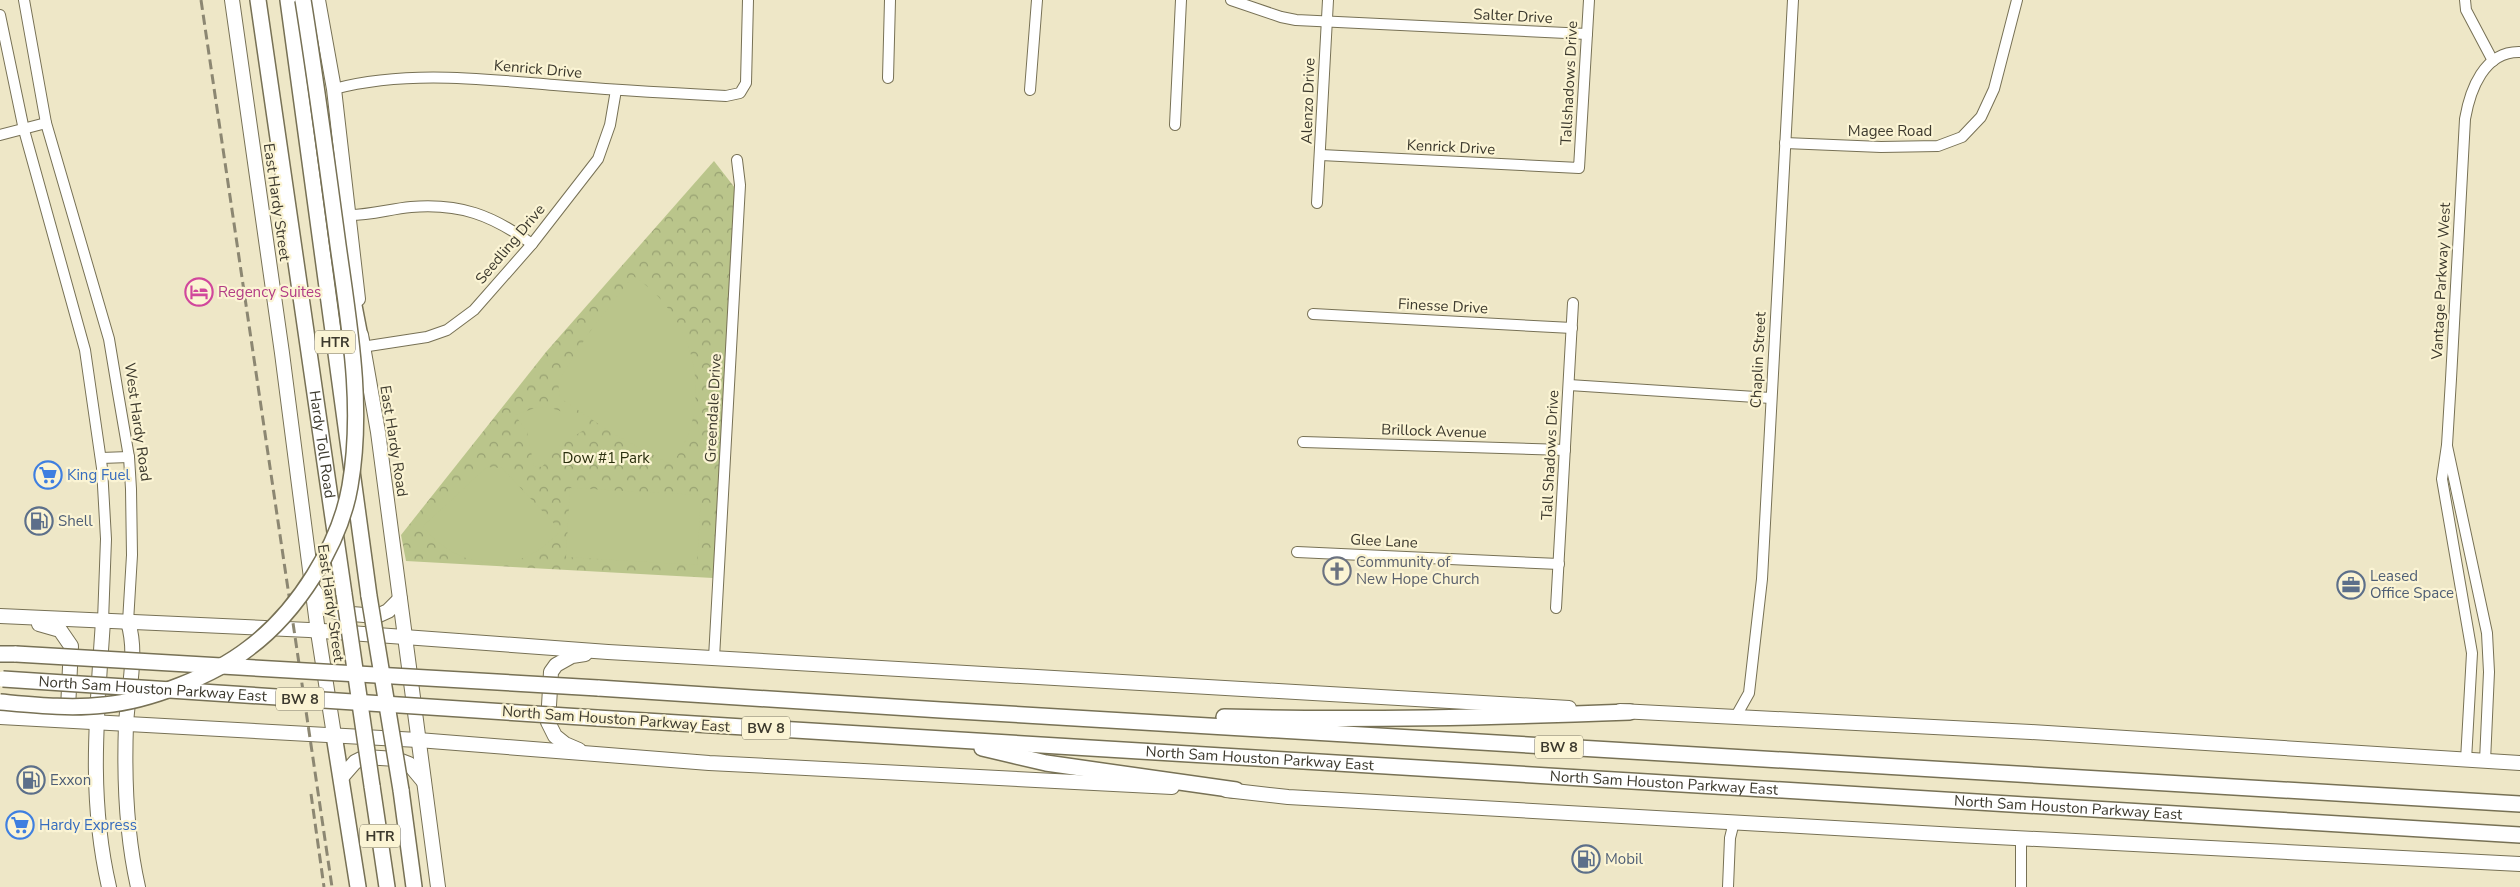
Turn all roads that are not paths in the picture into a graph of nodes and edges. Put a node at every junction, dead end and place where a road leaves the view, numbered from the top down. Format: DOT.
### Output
graph roads {
  1 [pos="24,0"];
  2 [pos="232,0"];
  3 [pos="258,0"];
  4 [pos="288,0"];
  5 [pos="303,0"];
  6 [pos="318,0"];
  7 [pos="748,0"];
  8 [pos="890,0"];
  9 [pos="1037,0"];
  10 [pos="1181,0"];
  11 [pos="1231,0"];
  12 [pos="1328,0"];
  13 [pos="1589,0"];
  14 [pos="1793,0"];
  15 [pos="2017,0"];
  16 [pos="2465,0"];
  17 [pos="0,15"];
  18 [pos="1326,21"];
  19 [pos="1587,34"];
  20 [pos="2520,52"];
  21 [pos="2493,61"];
  22 [pos="888,78"];
  23 [pos="301,89"];
  24 [pos="334,89"];
  25 [pos="616,90"];
  26 [pos="1030,90"];
  27 [pos="46,124"];
  28 [pos="1175,125"];
  29 [pos="24,130"];
  30 [pos="0,135"];
  31 [pos="1785,142"];
  32 [pos="1321,155"];
  33 [pos="737,160"];
  34 [pos="1579,168"];
  35 [pos="1317,203"];
  36 [pos="350,215"];
  37 [pos="532,244"];
  38 [pos="1573,303"];
  39 [pos="1313,314"];
  40 [pos="1572,328"];
  41 [pos="362,347"];
  42 [pos="1569,385"];
  43 [pos="1771,398"];
  44 [pos="1303,442"];
  45 [pos="2447,445"];
  46 [pos="1565,450"];
  47 [pos="129,457"];
  48 [pos="101,458"];
  49 [pos="1297,552"];
  50 [pos="1559,564"];
  51 [pos="312,588"];
  52 [pos="400,599"];
  53 [pos="1556,608"];
  54 [pos="0,616"];
  55 [pos="15,617"];
  56 [pos="102,621"];
  57 [pos="128,622"];
  58 [pos="318,632"];
  59 [pos="405,638"];
  60 [pos="608,652"];
  61 [pos="0,654"];
  62 [pos="714,658"];
  63 [pos="2,679"];
  64 [pos="0,702"];
  65 [pos="941,710"];
  66 [pos="1630,712"];
  67 [pos="0,717"];
  68 [pos="1735,718"];
  69 [pos="29,719"];
  70 [pos="96,723"];
  71 [pos="126,724"];
  72 [pos="334,735"];
  73 [pos="936,738"];
  74 [pos="418,740"];
  75 [pos="587,753"];
  76 [pos="2466,760"];
  77 [pos="2485,761"];
  78 [pos="2520,763"];
  79 [pos="341,778"];
  80 [pos="424,782"];
  81 [pos="1236,790"];
  82 [pos="2520,804"];
  83 [pos="1734,822"];
  84 [pos="2520,835"];
  85 [pos="2021,838"];
  86 [pos="2520,864"];
  87 [pos="108,887"];
  88 [pos="138,887"];
  89 [pos="358,887"];
  90 [pos="387,887"];
  91 [pos="414,887"];
  92 [pos="438,887"];
  93 [pos="1728,887"];
  94 [pos="2021,887"];
  1 -- 27 [label="street, West Hardy Road"];
  2 -- 51 [label="main road, East Hardy Street"];
  3 -- 90 [label="highway, Hardy Toll Road / HTR, bridge"];
  4 -- 23 [label="highway, Hardy Toll Road / HTR"];
  5 -- 64 [label="highway, bridge"];
  6 -- 24 [label="main road, East Hardy Road"];
  7 -- 25 [label="street, Kenrick Drive"];
  8 -- 22 [label="street"];
  9 -- 26 [label="street"];
  10 -- 28 [label="street"];
  11 -- 18 [label="street, Salter Drive"];
  12 -- 18 [label="street, Alenzo Drive"];
  13 -- 19 [label="street, Tallshadows Drive"];
  14 -- 31 [label="street, Chaplin Street"];
  15 -- 31 [label="street, Magee Road"];
  16 -- 21 [label="street"];
  17 -- 29 [label="street"];
  18 -- 19 [label="street, Salter Drive"];
  18 -- 32 [label="street, Alenzo Drive"];
  19 -- 34 [label="street, Tallshadows Drive"];
  20 -- 21 [label="street"];
  21 -- 45 [label="street, Vantage Parkway West"];
  23 -- 41 [label="highway"];
  23 -- 91 [label="highway, Hardy Toll Road / HTR, bridge"];
  24 -- 25 [label="street, Kenrick Drive"];
  24 -- 36 [label="main road, East Hardy Road"];
  25 -- 37 [label="street, Seedling Drive"];
  27 -- 29 [label="street"];
  27 -- 47 [label="street, West Hardy Road"];
  29 -- 30 [label="street"];
  29 -- 48 [label="street"];
  31 -- 43 [label="street, Chaplin Street"];
  32 -- 34 [label="street, Kenrick Drive"];
  32 -- 35 [label="street, Alenzo Drive"];
  33 -- 62 [label="street, Greendale Drive"];
  36 -- 37 [label="street"];
  36 -- 41 [label="main road, East Hardy Road"];
  37 -- 41 [label="street, Seedling Drive"];
  38 -- 40 [label="street, Tall Shadows Drive"];
  39 -- 40 [label="street, Finesse Drive"];
  40 -- 42 [label="street, Tall Shadows Drive"];
  41 -- 52 [label="main road, East Hardy Road"];
  42 -- 43 [label="street"];
  42 -- 46 [label="street, Tall Shadows Drive"];
  43 -- 68 [label="street, Chaplin Street"];
  44 -- 46 [label="street, Brillock Avenue"];
  45 -- 76 [label="street, Vantage Parkway West"];
  45 -- 77 [label="street, Vantage Parkway West"];
  46 -- 50 [label="street, Tall Shadows Drive"];
  47 -- 48 [label="street"];
  47 -- 57 [label="street, West Hardy Road"];
  48 -- 56 [label="street"];
  49 -- 50 [label="street, Glee Lane"];
  50 -- 53 [label="street, Tall Shadows Drive"];
  51 -- 52 [label="main road"];
  51 -- 58 [label="main road, East Hardy Street"];
  52 -- 59 [label="main road, East Hardy Road"];
  54 -- 55 [label="main road"];
  55 -- 56 [label="main road"];
  55 -- 69 [label="main road"];
  56 -- 57 [label="main road"];
  56 -- 70 [label="main road"];
  57 -- 58 [label="main road"];
  57 -- 71 [label="main road, West Hardy Road"];
  58 -- 59 [label="main road"];
  58 -- 72 [label="main road, East Hardy Street"];
  59 -- 60 [label="main road"];
  59 -- 74 [label="main road, East Hardy Road"];
  60 -- 62 [label="main road"];
  60 -- 75 [label="main road"];
  61 -- 65 [label="highway, North Sam Houston Parkway East / BW 8, bridge"];
  62 -- 66 [label="main road"];
  63 -- 73 [label="highway, North Sam Houston Parkway East / BW 8, bridge"];
  65 -- 66 [label="highway"];
  65 -- 82 [label="highway, North Sam Houston Parkway East / BW 8"];
  66 -- 68 [label="main road"];
  67 -- 69 [label="main road"];
  68 -- 76 [label="main road"];
  69 -- 70 [label="main road"];
  70 -- 71 [label="main road"];
  70 -- 87 [label="main road"];
  71 -- 72 [label="main road"];
  71 -- 88 [label="main road, West Hardy Road"];
  72 -- 74 [label="main road"];
  72 -- 79 [label="highway"];
  73 -- 81 [label="highway"];
  73 -- 84 [label="highway, North Sam Houston Parkway East / BW 8"];
  74 -- 75 [label="main road"];
  74 -- 80 [label="main road, East Hardy Road"];
  75 -- 81 [label="main road"];
  76 -- 77 [label="main road"];
  77 -- 78 [label="main road"];
  79 -- 80 [label="main road"];
  79 -- 89 [label="highway"];
  80 -- 92 [label="main road, East Hardy Road"];
  81 -- 83 [label="main road"];
  83 -- 85 [label="main road"];
  83 -- 93 [label="street"];
  85 -- 86 [label="main road"];
  85 -- 94 [label="street"];
}
